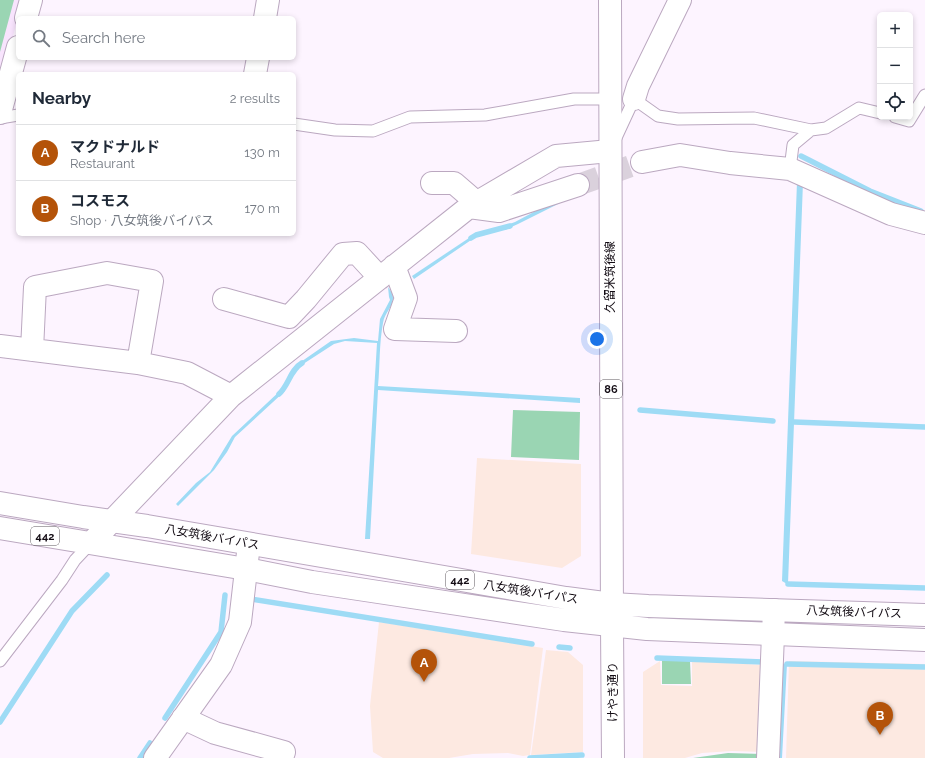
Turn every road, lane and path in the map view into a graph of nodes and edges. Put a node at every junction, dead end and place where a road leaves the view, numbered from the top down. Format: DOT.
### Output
graph roads {
  1 [pos="31,0"];
  2 [pos="268,0"];
  3 [pos="610,0"];
  4 [pos="680,0"];
  5 [pos="27,16"];
  6 [pos="265,16"];
  7 [pos="16,54"];
  8 [pos="258,60"];
  9 [pos="255,72"];
  10 [pos="925,95"];
  11 [pos="610,99"];
  12 [pos="634,99"];
  13 [pos="877,112"];
  14 [pos="0,113"];
  15 [pos="913,114"];
  16 [pos="16,115"];
  17 [pos="0,118"];
  18 [pos="296,124"];
  19 [pos="810,130"];
  20 [pos="610,151"];
  21 [pos="642,162"];
  22 [pos="790,169"];
  23 [pos="432,183"];
  24 [pos="578,185"];
  25 [pos="473,204"];
  26 [pos="925,223"];
  27 [pos="387,272"];
  28 [pos="224,299"];
  29 [pos="456,331"];
  30 [pos="0,346"];
  31 [pos="32,350"];
  32 [pos="138,363"];
  33 [pos="231,396"];
  34 [pos="0,503"];
  35 [pos="112,521"];
  36 [pos="0,528"];
  37 [pos="91,543"];
  38 [pos="249,544"];
  39 [pos="246,569"];
  40 [pos="612,604"];
  41 [pos="774,610"];
  42 [pos="925,615"];
  43 [pos="612,626"];
  44 [pos="772,634"];
  45 [pos="925,640"];
  46 [pos="0,661"];
  47 [pos="184,718"];
  48 [pos="155,758"];
  49 [pos="282,758"];
  50 [pos="613,758"];
  51 [pos="768,758"];
  1 -- 5 [label="main road"];
  2 -- 6 [label="main road"];
  3 -- 11 [label="main road, 久留米筑後線 / 86"];
  4 -- 12 [label="main road"];
  7 -- 14 [label="main road"];
  8 -- 9 [label="main road"];
  10 -- 15 [label="lane"];
  11 -- 18 [label="lane"];
  11 -- 20 [label="main road, 久留米筑後線 / 86"];
  12 -- 19 [label="lane"];
  12 -- 20 [label="lane"];
  13 -- 19 [label="lane"];
  16 -- 17 [label="lane"];
  19 -- 22 [label="lane"];
  20 -- 25 [label="main road"];
  20 -- 40 [label="main road, 久留米筑後線 / 86"];
  21 -- 22 [label="main road"];
  22 -- 26 [label="main road"];
  23 -- 25 [label="main road"];
  24 -- 25 [label="main road"];
  25 -- 27 [label="main road"];
  27 -- 28 [label="main road"];
  27 -- 29 [label="main road"];
  27 -- 33 [label="main road"];
  30 -- 31 [label="main road"];
  31 -- 32 [label="main road"];
  31 -- 32 [label="main road"];
  32 -- 33 [label="main road"];
  33 -- 35 [label="main road"];
  34 -- 35 [label="main road, 八女筑後バイパス / 442"];
  35 -- 37 [label="main road"];
  35 -- 38 [label="main road, 八女筑後バイパス / 442"];
  36 -- 37 [label="main road, 八女筑後バイパス / 442"];
  37 -- 39 [label="main road, 八女筑後バイパス / 442"];
  37 -- 46 [label="lane"];
  38 -- 39 [label="main road"];
  38 -- 40 [label="main road, 八女筑後バイパス / 442"];
  39 -- 43 [label="main road, 八女筑後バイパス / 442"];
  39 -- 47 [label="main road"];
  40 -- 41 [label="main road, 八女筑後バイパス / 442"];
  40 -- 43 [label="main road, 久留米筑後線 / 86"];
  41 -- 42 [label="main road, 八女筑後バイパス / 442"];
  41 -- 44 [label="main road"];
  43 -- 44 [label="main road, 八女筑後バイパス / 442"];
  43 -- 50 [label="main road, けやき通り"];
  44 -- 45 [label="main road, 八女筑後バイパス / 442"];
  44 -- 51 [label="main road"];
  47 -- 48 [label="main road"];
  47 -- 49 [label="main road"];
}
